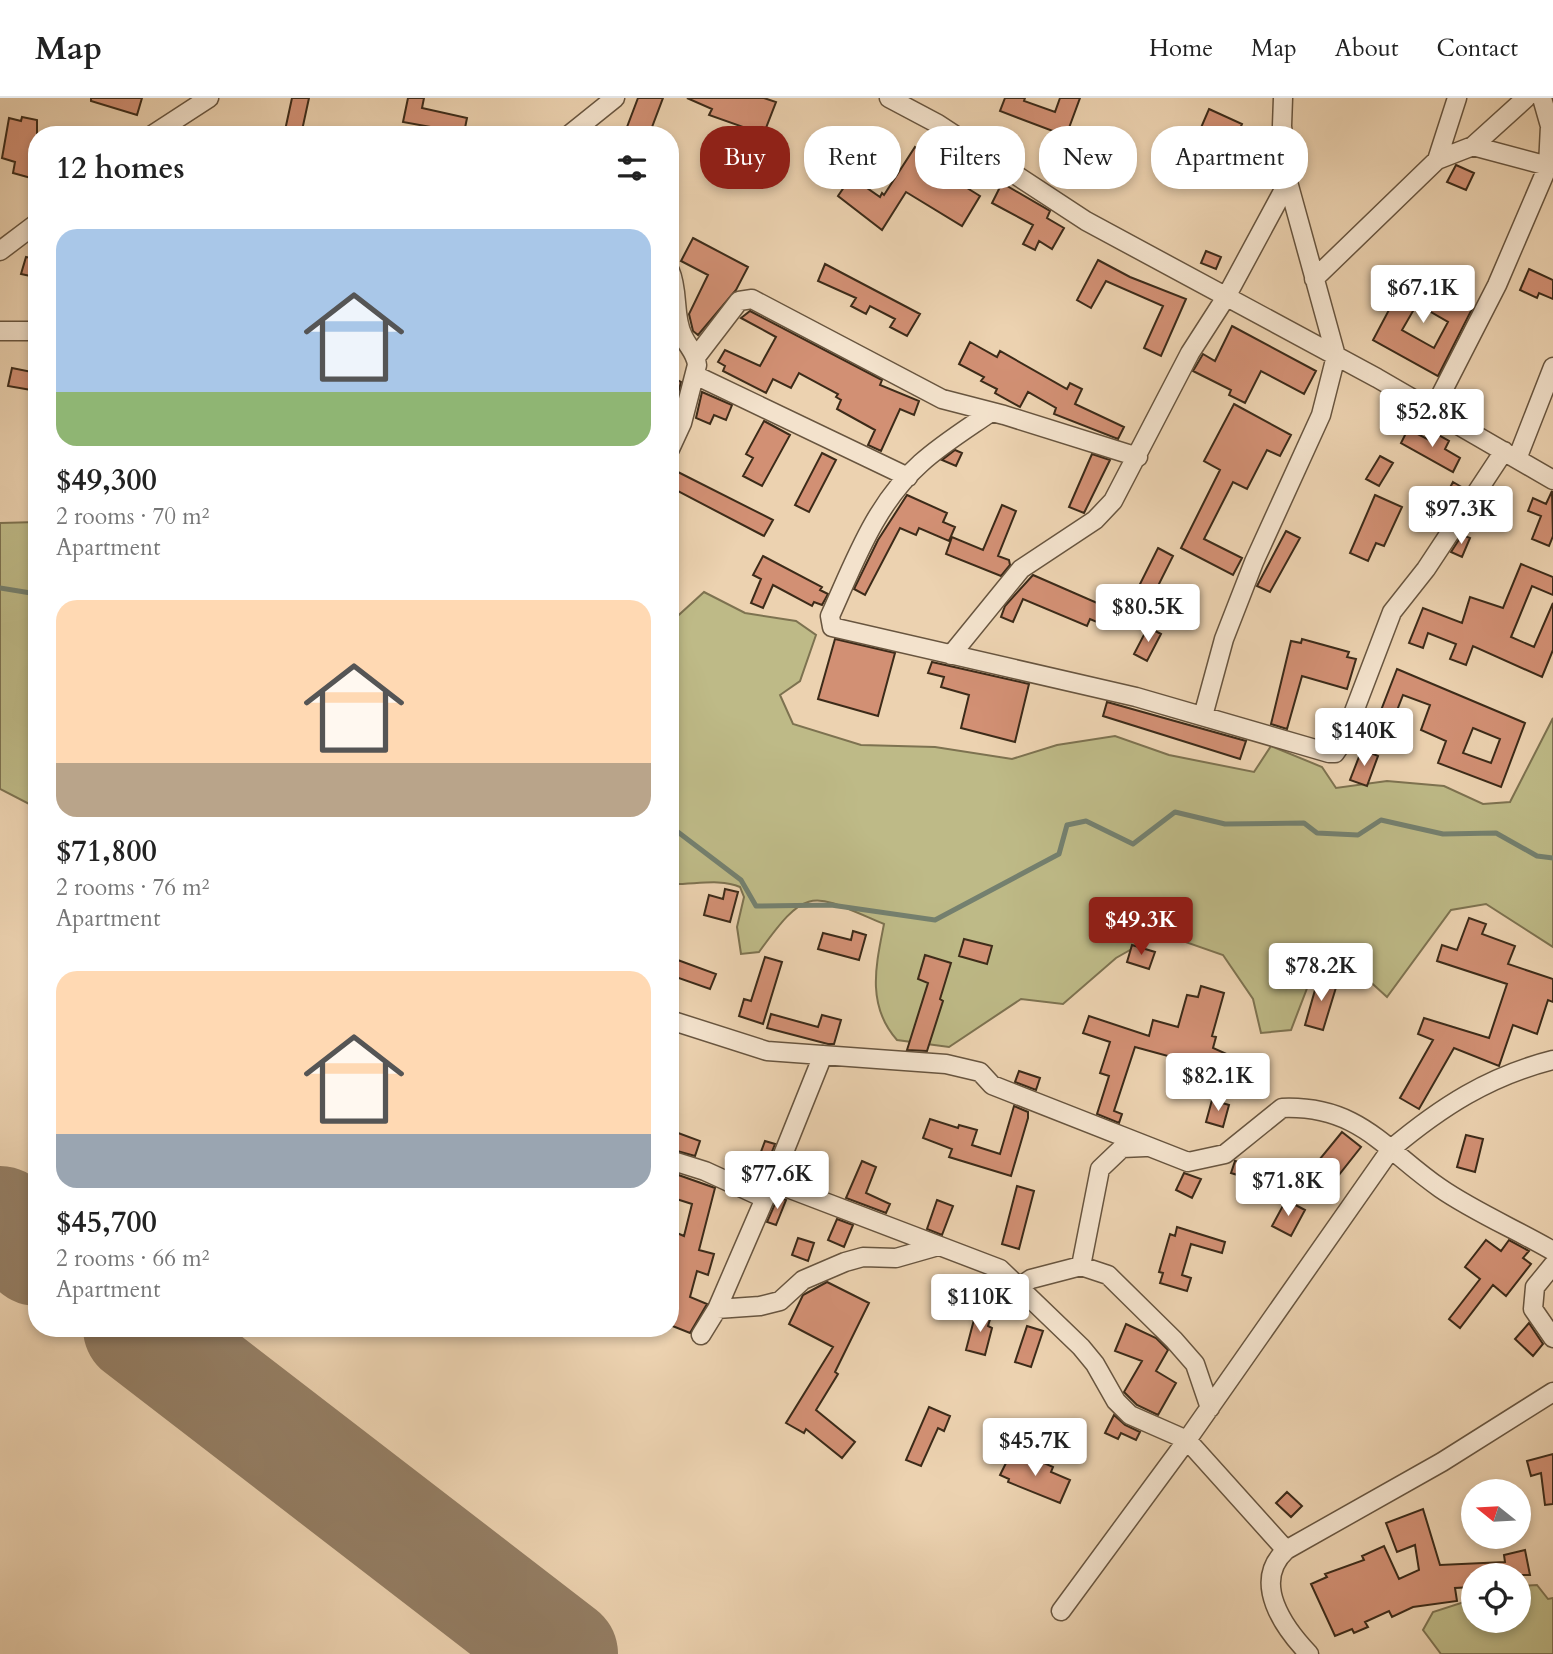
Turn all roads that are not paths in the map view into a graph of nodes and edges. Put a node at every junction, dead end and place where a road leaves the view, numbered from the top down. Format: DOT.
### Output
graph roads {
  1 [pos="209,98"];
  2 [pos="615,98"];
  3 [pos="889,98"];
  4 [pos="1283,98"];
  5 [pos="1457,98"];
  6 [pos="1526,98"];
  7 [pos="1542,98"];
  8 [pos="166,126"];
  9 [pos="580,126"];
  10 [pos="1282,126"];
  11 [pos="1473,146"];
  12 [pos="1437,160"];
  13 [pos="1550,165"];
  14 [pos="1283,189"];
  15 [pos="1289,189"];
  16 [pos="28,230"];
  17 [pos="0,251"];
  18 [pos="1314,279"];
  19 [pos="1226,297"];
  20 [pos="679,317"];
  21 [pos="0,331"];
  22 [pos="28,331"];
  23 [pos="1336,356"];
  24 [pos="696,357"];
  25 [pos="1553,367"];
  26 [pos="697,376"];
  27 [pos="1433,410"];
  28 [pos="991,412"];
  29 [pos="679,425"];
  30 [pos="1510,455"];
  31 [pos="1138,457"];
  32 [pos="908,477"];
  33 [pos="1553,480"];
  34 [pos="951,655"];
  35 [pos="1203,716"];
  36 [pos="679,1023"];
  37 [pos="823,1055"];
  38 [pos="1553,1060"];
  39 [pos="1148,1146"];
  40 [pos="1391,1149"];
  41 [pos="679,1163"];
  42 [pos="768,1190"];
  43 [pos="939,1246"];
  44 [pos="1553,1251"];
  45 [pos="1553,1265"];
  46 [pos="1081,1266"];
  47 [pos="1019,1287"];
  48 [pos="717,1310"];
  49 [pos="701,1335"];
  50 [pos="1553,1338"];
  51 [pos="1553,1392"];
  52 [pos="1210,1408"];
  53 [pos="1187,1440"];
  54 [pos="1286,1550"];
  55 [pos="1061,1611"];
  56 [pos="1310,1654"];
  1 -- 8 [label="street"];
  2 -- 9 [label="street"];
  3 -- 19 [label="street"];
  4 -- 10 [label="street"];
  5 -- 12 [label="street"];
  6 -- 11 [label="street"];
  7 -- 13 [label="street"];
  11 -- 12 [label="street"];
  11 -- 13 [label="street"];
  12 -- 18 [label="street"];
  13 -- 27 [label="street"];
  14 -- 19 [label="street"];
  15 -- 18 [label="street"];
  16 -- 17 [label="street"];
  18 -- 23 [label="street"];
  19 -- 23 [label="street"];
  19 -- 31 [label="street"];
  20 -- 24 [label="street"];
  21 -- 22 [label="street"];
  23 -- 27 [label="street"];
  23 -- 35 [label="street"];
  24 -- 26 [label="street"];
  24 -- 28 [label="street"];
  25 -- 30 [label="street"];
  26 -- 29 [label="street"];
  26 -- 32 [label="street"];
  27 -- 30 [label="street"];
  28 -- 31 [label="street"];
  28 -- 32 [label="street"];
  30 -- 33 [label="street"];
  30 -- 35 [label="street"];
  31 -- 34 [label="street"];
  32 -- 34 [label="street"];
  34 -- 35 [label="street"];
  36 -- 37 [label="street"];
  37 -- 39 [label="street"];
  37 -- 42 [label="street"];
  38 -- 40 [label="street"];
  39 -- 40 [label="street"];
  39 -- 46 [label="street"];
  40 -- 44 [label="street"];
  40 -- 52 [label="street"];
  41 -- 42 [label="street"];
  42 -- 43 [label="street"];
  42 -- 48 [label="street"];
  43 -- 47 [label="street"];
  43 -- 48 [label="street"];
  45 -- 50 [label="street"];
  46 -- 47 [label="street"];
  46 -- 52 [label="street"];
  47 -- 53 [label="street"];
  48 -- 49 [label="street"];
  51 -- 54 [label="street"];
  52 -- 53 [label="street"];
  53 -- 54 [label="street"];
  53 -- 55 [label="street"];
  54 -- 56 [label="street"];
}
